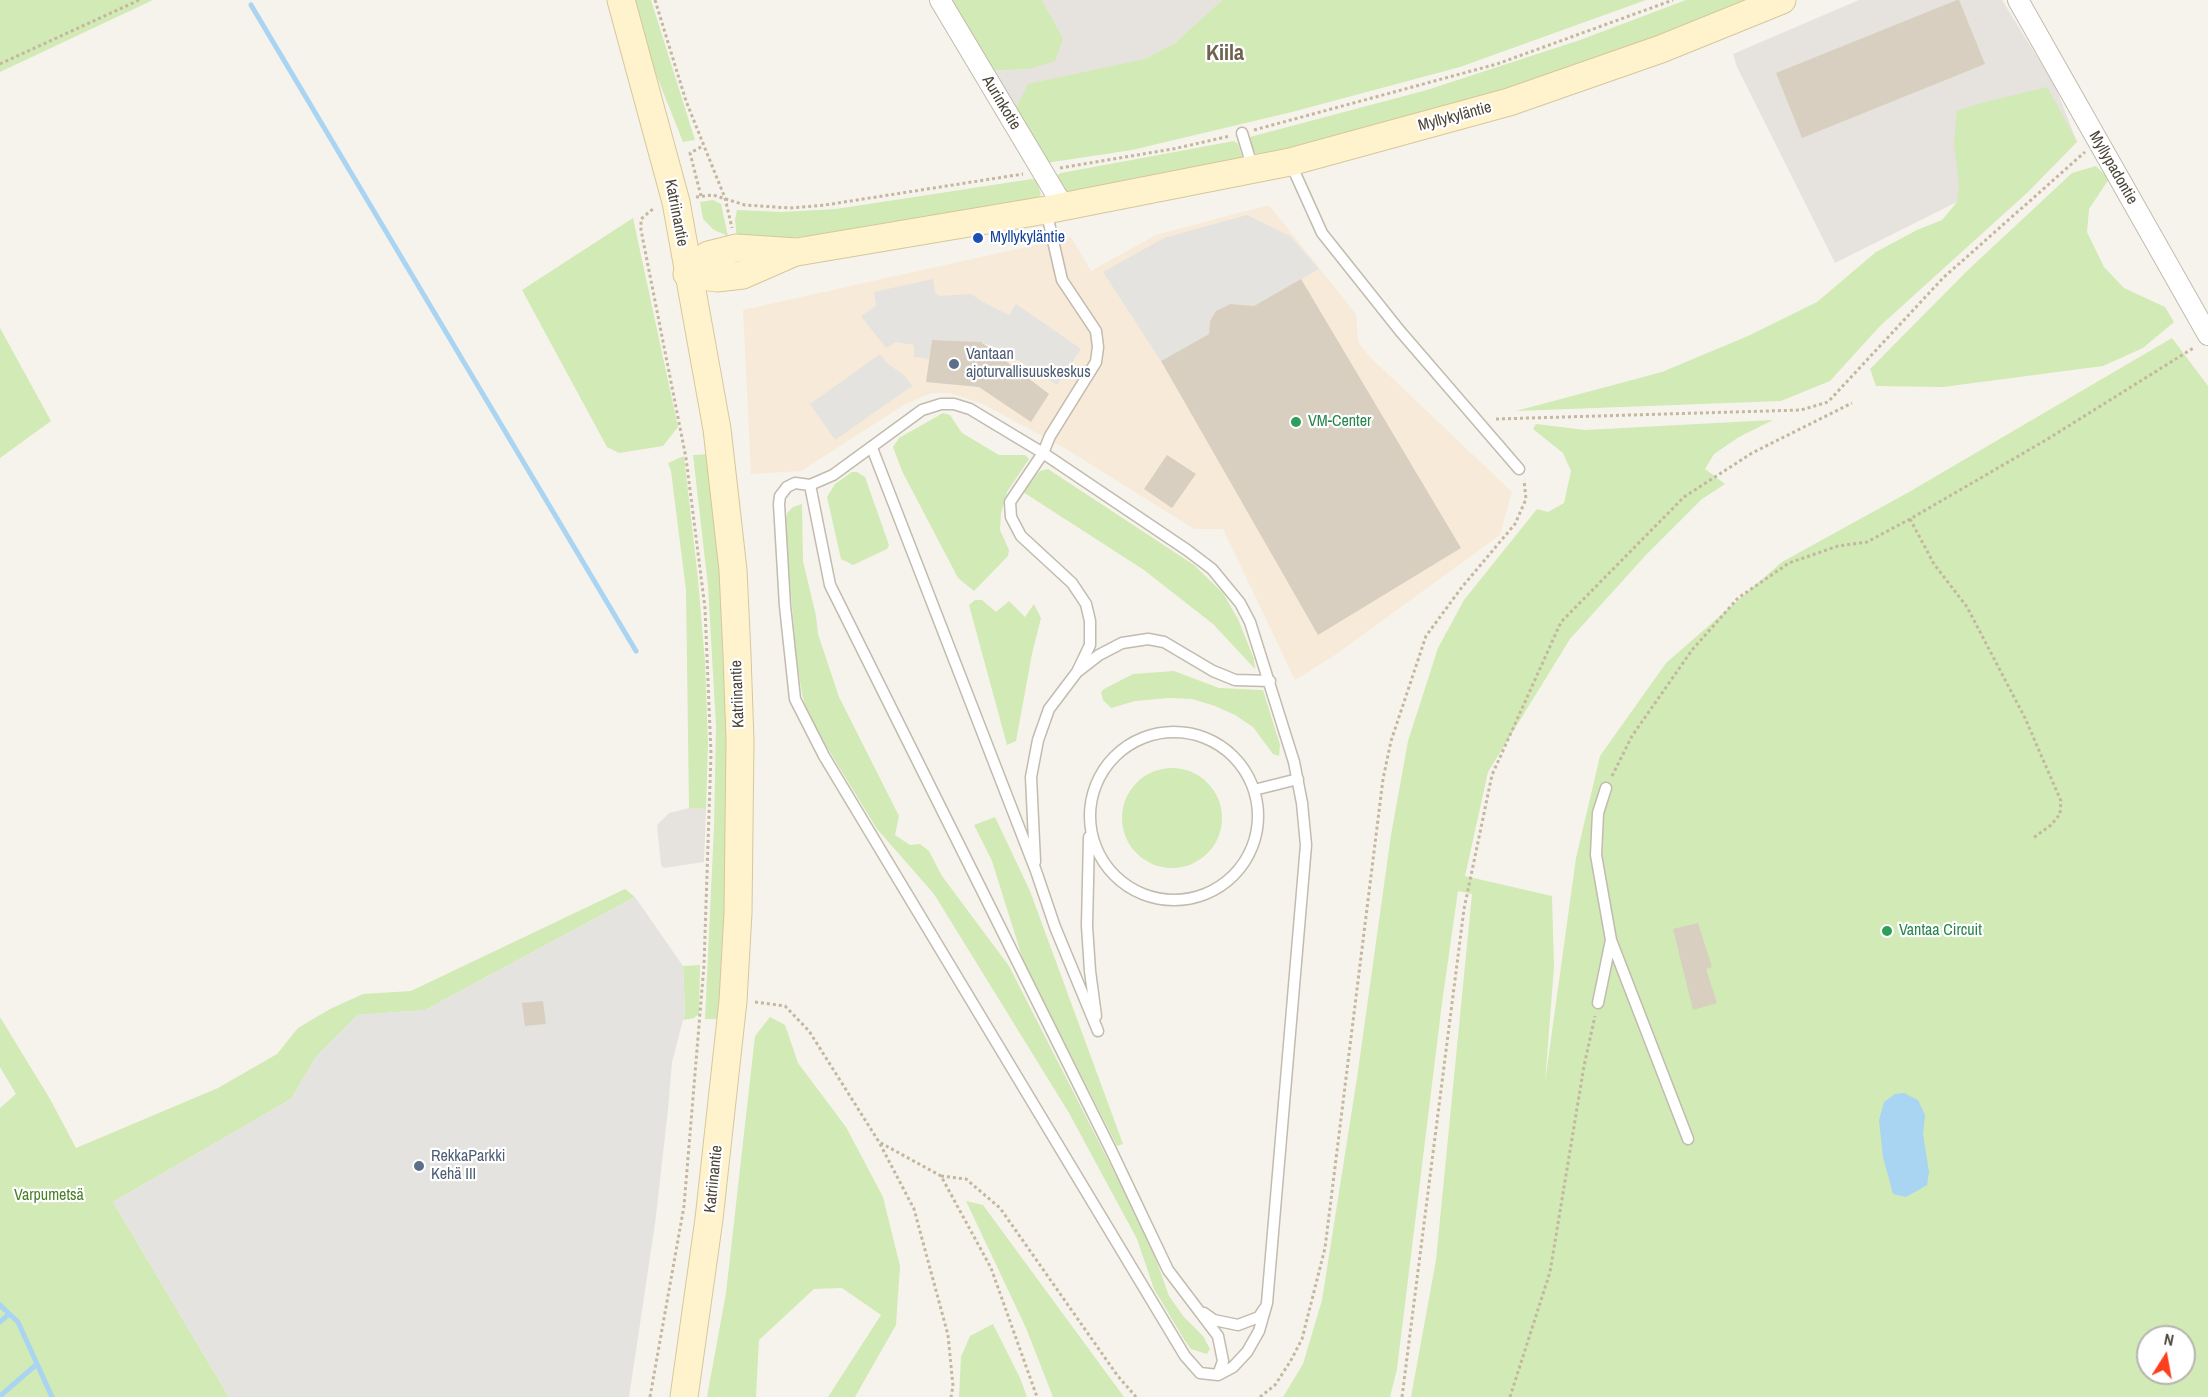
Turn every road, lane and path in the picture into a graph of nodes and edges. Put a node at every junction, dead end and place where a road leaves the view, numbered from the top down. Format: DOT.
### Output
graph roads {
  1 [pos="139,0"];
  2 [pos="621,0"];
  3 [pos="655,0"];
  4 [pos="940,0"];
  5 [pos="1673,0"];
  6 [pos="1782,0"];
  7 [pos="2018,0"];
  8 [pos="0,64"];
  9 [pos="1242,133"];
  10 [pos="2097,141"];
  11 [pos="703,146"];
  12 [pos="1290,162"];
  13 [pos="1253,169"];
  14 [pos="1042,171"];
  15 [pos="725,198"];
  16 [pos="655,207"];
  17 [pos="1055,208"];
  18 [pos="687,274"];
  19 [pos="2204,340"];
  20 [pos="1852,403"];
  21 [pos="1477,420"];
  22 [pos="872,448"];
  23 [pos="1043,453"];
  24 [pos="1519,469"];
  25 [pos="810,484"];
  26 [pos="1910,519"];
  27 [pos="1077,672"];
  28 [pos="1270,681"];
  29 [pos="1298,779"];
  30 [pos="1606,788"];
  31 [pos="1254,790"];
  32 [pos="1089,820"];
  33 [pos="2033,838"];
  34 [pos="1036,871"];
  35 [pos="1611,940"];
  36 [pos="733,1001"];
  37 [pos="1598,1003"];
  38 [pos="1688,1139"];
  39 [pos="879,1142"];
  40 [pos="941,1176"];
  41 [pos="1267,1303"];
  42 [pos="1196,1307"];
  43 [pos="1218,1375"];
  44 [pos="650,1397"];
  45 [pos="684,1397"];
  46 [pos="951,1397"];
  47 [pos="1036,1397"];
  48 [pos="1136,1397"];
  49 [pos="1260,1397"];
  50 [pos="1402,1397"];
  51 [pos="1510,1397"];
  1 -- 8 [label="path"];
  2 -- 18 [label="main road, Katriinantie"];
  3 -- 11 [label="path"];
  4 -- 14 [label="street, Aurinkotie"];
  5 -- 9 [label="path"];
  6 -- 12 [label="main road, Myllykyläntie"];
  7 -- 10 [label="street, Myllypadontie"];
  9 -- 13 [label="lane"];
  9 -- 14 [label="path"];
  10 -- 19 [label="street, Myllypadontie"];
  10 -- 21 [label="path"];
  11 -- 15 [label="path"];
  11 -- 15 [label="path"];
  12 -- 13 [label="main road, Myllykyläntie"];
  12 -- 21 [label="lane"];
  13 -- 17 [label="main road, Myllykyläntie"];
  14 -- 15 [label="path"];
  14 -- 17 [label="street, Aurinkotie"];
  16 -- 44 [label="path"];
  17 -- 18 [label="main road, Myllykyläntie"];
  17 -- 23 [label="lane"];
  18 -- 36 [label="main road, Katriinantie"];
  19 -- 26 [label="path"];
  20 -- 50 [label="path"];
  21 -- 24 [label="lane"];
  22 -- 23 [label="lane"];
  22 -- 25 [label="lane"];
  22 -- 34 [label="lane"];
  23 -- 27 [label="lane"];
  23 -- 28 [label="lane"];
  24 -- 49 [label="path"];
  25 -- 42 [label="lane"];
  25 -- 43 [label="lane"];
  26 -- 30 [label="path"];
  26 -- 33 [label="path"];
  27 -- 28 [label="lane"];
  27 -- 34 [label="lane"];
  28 -- 29 [label="lane"];
  29 -- 31 [label="lane"];
  29 -- 41 [label="lane"];
  30 -- 35 [label="lane"];
  31 -- 32 [label="lane"];
  31 -- 32 [label="lane"];
  32 -- 34 [label="lane"];
  35 -- 37 [label="lane"];
  35 -- 38 [label="lane"];
  36 -- 39 [label="path"];
  36 -- 45 [label="main road, Katriinantie"];
  37 -- 51 [label="path"];
  39 -- 40 [label="path"];
  39 -- 46 [label="path"];
  40 -- 47 [label="path"];
  40 -- 48 [label="path"];
  41 -- 42 [label="lane"];
  41 -- 43 [label="lane"];
  42 -- 43 [label="lane"];
}
